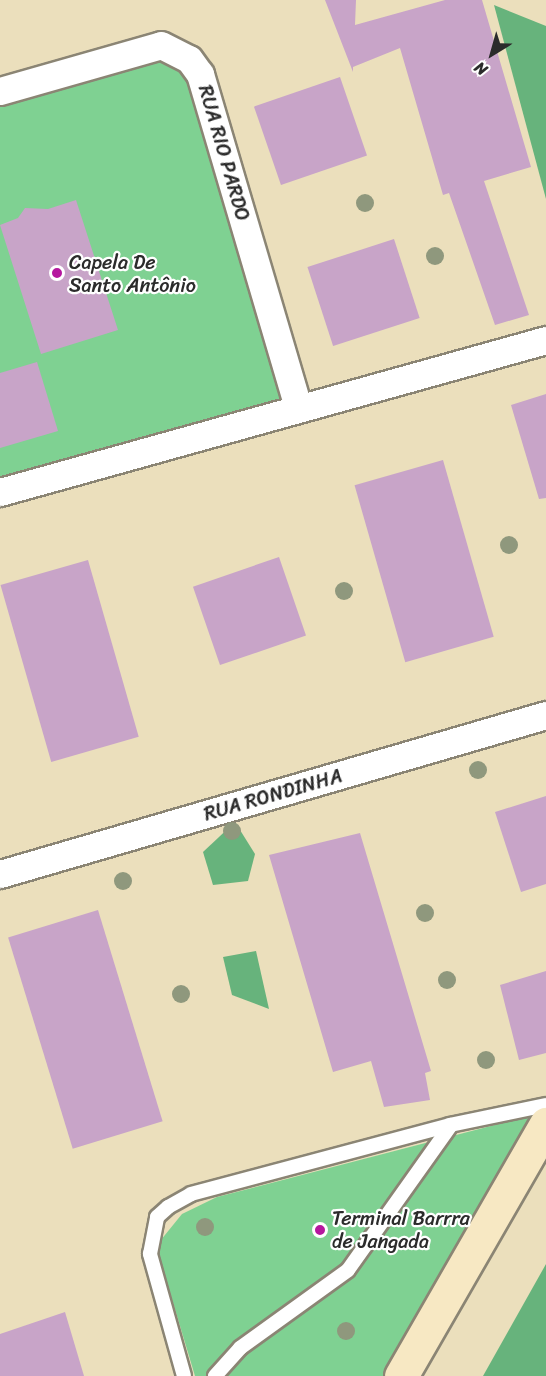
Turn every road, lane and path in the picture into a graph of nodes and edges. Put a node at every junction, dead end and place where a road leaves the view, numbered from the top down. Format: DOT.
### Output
graph roads {
  1 [pos="0,91"];
  2 [pos="546,340"];
  3 [pos="298,406"];
  4 [pos="0,492"];
  5 [pos="546,716"];
  6 [pos="0,874"];
  7 [pos="546,1105"];
  8 [pos="546,1124"];
  9 [pos="451,1125"];
  10 [pos="184,1376"];
  11 [pos="215,1376"];
  12 [pos="401,1376"];
  1 -- 3 [label="street, RUA RIO PARDO"];
  2 -- 3 [label="street"];
  3 -- 4 [label="street"];
  5 -- 6 [label="street, RUA RONDINHA"];
  7 -- 9 [label="lane"];
  8 -- 12 [label="main road"];
  9 -- 10 [label="lane"];
  9 -- 11 [label="lane"];
}
